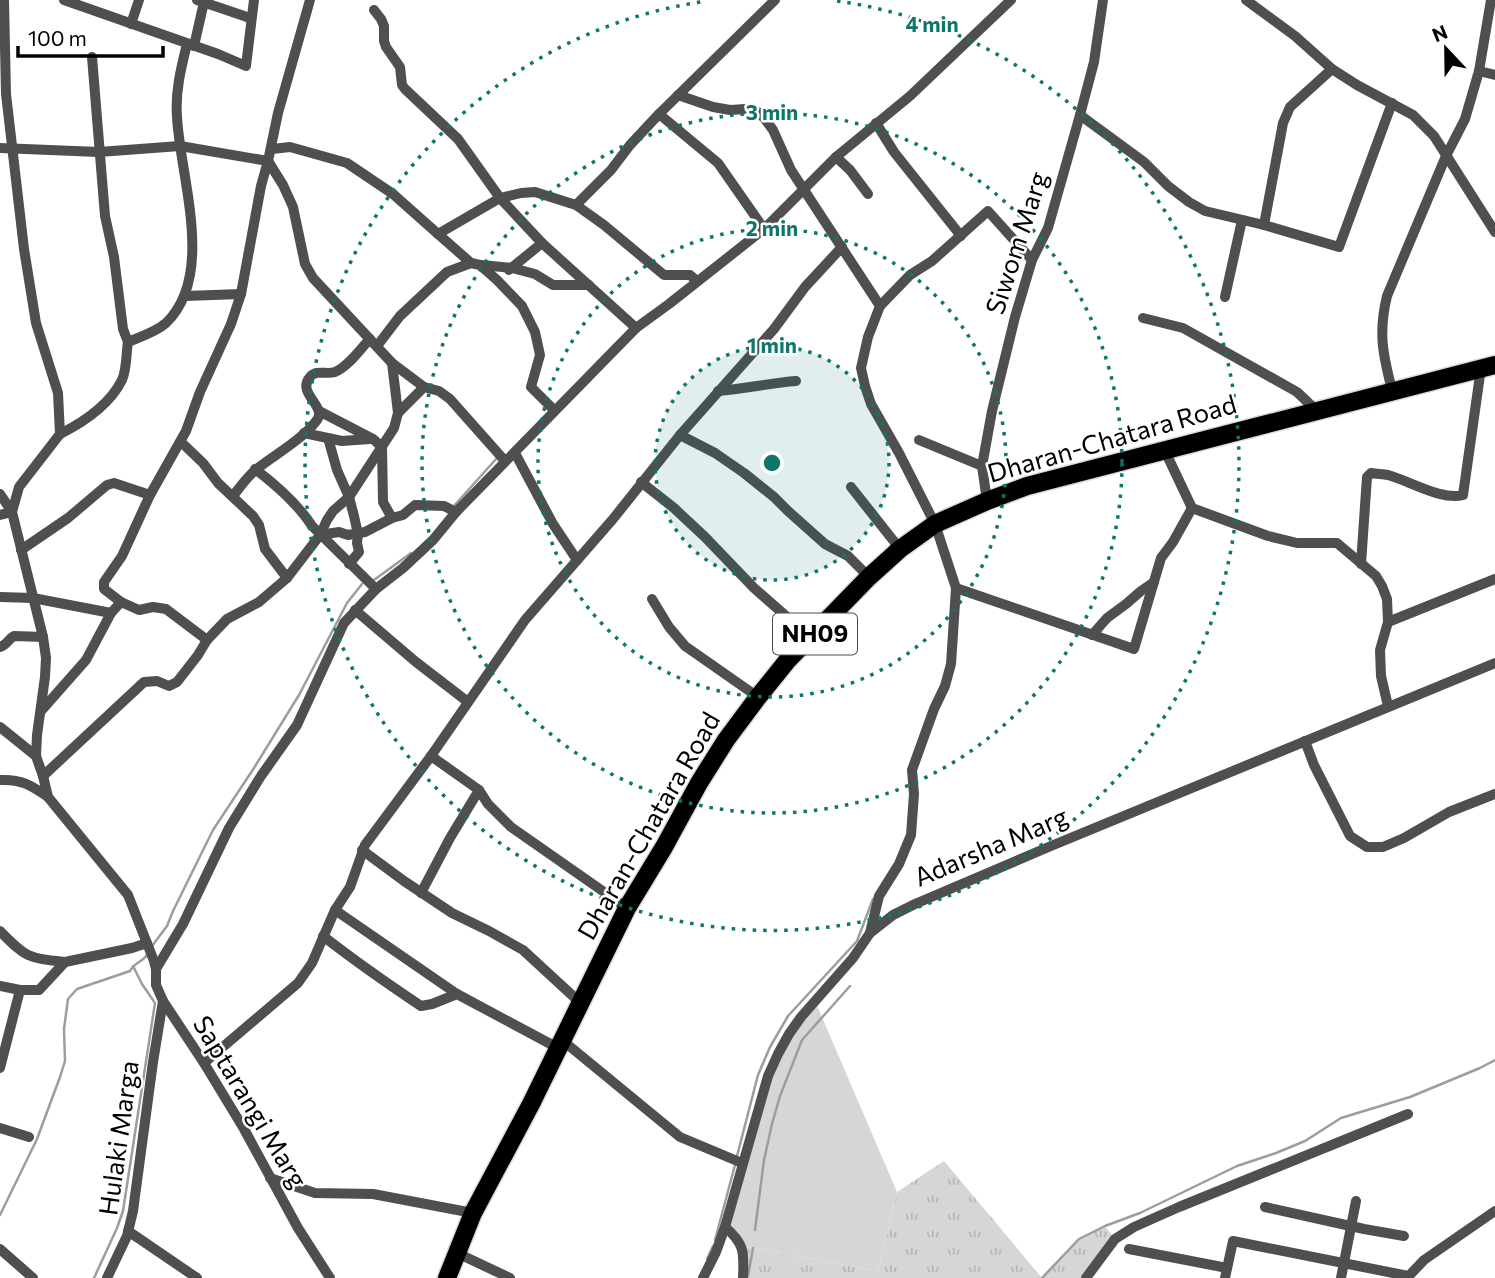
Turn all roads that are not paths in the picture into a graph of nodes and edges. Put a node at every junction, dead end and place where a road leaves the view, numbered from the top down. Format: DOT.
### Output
graph roads {
  1 [pos="4,0"];
  2 [pos="64,0"];
  3 [pos="139,0"];
  4 [pos="254,0"];
  5 [pos="310,0"];
  6 [pos="775,0"];
  7 [pos="1011,0"];
  8 [pos="1103,0"];
  9 [pos="1246,0"];
  10 [pos="1491,0"];
  11 [pos="200,1"];
  12 [pos="374,10"];
  13 [pos="250,18"];
  14 [pos="131,24"];
  15 [pos="190,45"];
  16 [pos="92,57"];
  17 [pos="1332,69"];
  18 [pos="1479,71"];
  19 [pos="1495,75"];
  20 [pos="678,95"];
  21 [pos="1392,103"];
  22 [pos="659,114"];
  23 [pos="1080,115"];
  24 [pos="876,123"];
  25 [pos="180,146"];
  26 [pos="6,148"];
  27 [pos="272,149"];
  28 [pos="99,152"];
  29 [pos="1446,156"];
  30 [pos="836,157"];
  31 [pos="268,161"];
  32 [pos="804,189"];
  33 [pos="869,194"];
  34 [pos="500,198"];
  35 [pos="576,205"];
  36 [pos="1242,220"];
  37 [pos="1264,225"];
  38 [pos="764,229"];
  39 [pos="1495,232"];
  40 [pos="438,234"];
  41 [pos="961,236"];
  42 [pos="542,243"];
  43 [pos="842,247"];
  44 [pos="1032,260"];
  45 [pos="476,264"];
  46 [pos="512,268"];
  47 [pos="497,280"];
  48 [pos="697,281"];
  49 [pos="589,285"];
  50 [pos="240,294"];
  51 [pos="185,296"];
  52 [pos="1224,297"];
  53 [pos="880,306"];
  54 [pos="1143,318"];
  55 [pos="636,328"];
  56 [pos="128,342"];
  57 [pos="373,342"];
  58 [pos="392,363"];
  59 [pos="1488,366"];
  60 [pos="796,381"];
  61 [pos="424,387"];
  62 [pos="1392,390"];
  63 [pos="718,391"];
  64 [pos="554,410"];
  65 [pos="1316,410"];
  66 [pos="319,411"];
  67 [pos="398,414"];
  68 [pos="304,433"];
  69 [pos="60,434"];
  70 [pos="680,435"];
  71 [pos="328,438"];
  72 [pos="919,440"];
  73 [pos="181,442"];
  74 [pos="378,443"];
  75 [pos="1164,449"];
  76 [pos="515,453"];
  77 [pos="505,461"];
  78 [pos="982,466"];
  79 [pos="255,469"];
  80 [pos="641,482"];
  81 [pos="852,487"];
  82 [pos="0,495"];
  83 [pos="150,495"];
  84 [pos="233,496"];
  85 [pos="349,497"];
  86 [pos="987,501"];
  87 [pos="1192,508"];
  88 [pos="12,512"];
  89 [pos="456,512"];
  90 [pos="0,514"];
  91 [pos="393,517"];
  92 [pos="935,524"];
  93 [pos="358,534"];
  94 [pos="320,535"];
  95 [pos="900,549"];
  96 [pos="21,550"];
  97 [pos="577,560"];
  98 [pos="349,564"];
  99 [pos="1361,564"];
  100 [pos="869,577"];
  101 [pos="287,578"];
  102 [pos="1495,579"];
  103 [pos="1154,582"];
  104 [pos="956,588"];
  105 [pos="376,589"];
  106 [pos="0,597"];
  107 [pos="33,598"];
  108 [pos="652,599"];
  109 [pos="121,602"];
  110 [pos="355,610"];
  111 [pos="111,613"];
  112 [pos="1388,622"];
  113 [pos="1092,635"];
  114 [pos="43,637"];
  115 [pos="811,638"];
  116 [pos="207,640"];
  117 [pos="0,647"];
  118 [pos="1495,663"];
  119 [pos="758,697"];
  120 [pos="468,702"];
  121 [pos="1388,706"];
  122 [pos="41,711"];
  123 [pos="0,727"];
  124 [pos="1305,741"];
  125 [pos="431,756"];
  126 [pos="36,757"];
  127 [pos="43,776"];
  128 [pos="0,780"];
  129 [pos="479,790"];
  130 [pos="1495,794"];
  131 [pos="48,797"];
  132 [pos="362,850"];
  133 [pos="421,893"];
  134 [pos="627,908"];
  135 [pos="335,910"];
  136 [pos="0,932"];
  137 [pos="870,933"];
  138 [pos="323,936"];
  139 [pos="148,946"];
  140 [pos="65,962"];
  141 [pos="155,965"];
  142 [pos="0,986"];
  143 [pos="20,990"];
  144 [pos="457,994"];
  145 [pos="163,1001"];
  146 [pos="581,1001"];
  147 [pos="560,1044"];
  148 [pos="1,1060"];
  149 [pos="204,1063"];
  150 [pos="1408,1114"];
  151 [pos="0,1128"];
  152 [pos="29,1137"];
  153 [pos="742,1163"];
  154 [pos="270,1178"];
  155 [pos="1356,1201"];
  156 [pos="1265,1207"];
  157 [pos="1495,1211"];
  158 [pos="473,1213"];
  159 [pos="1352,1226"];
  160 [pos="725,1227"];
  161 [pos="128,1231"];
  162 [pos="1404,1236"];
  163 [pos="0,1249"];
  164 [pos="1129,1249"];
  165 [pos="457,1253"];
  166 [pos="1344,1264"];
  167 [pos="1226,1273"];
  168 [pos="1407,1277"];
  169 [pos="33,1278"];
  170 [pos="107,1278"];
  171 [pos="197,1278"];
  172 [pos="330,1278"];
  173 [pos="447,1278"];
  174 [pos="510,1278"];
  175 [pos="703,1278"];
  176 [pos="743,1278"];
  177 [pos="1086,1278"];
  178 [pos="1341,1278"];
  1 -- 26 [label="street"];
  2 -- 14 [label="street"];
  3 -- 14 [label="street"];
  4 -- 13 [label="street"];
  5 -- 27 [label="street"];
  6 -- 20 [label="street"];
  7 -- 24 [label="street"];
  8 -- 23 [label="street, Siwom Marg"];
  9 -- 17 [label="street"];
  10 -- 18 [label="street"];
  11 -- 13 [label="street"];
  11 -- 15 [label="street"];
  12 -- 34 [label="street"];
  13 -- 15 [label="street"];
  14 -- 15 [label="street"];
  15 -- 25 [label="street"];
  16 -- 28 [label="street"];
  17 -- 21 [label="street"];
  17 -- 37 [label="street"];
  18 -- 19 [label="street"];
  18 -- 29 [label="street"];
  20 -- 22 [label="street"];
  20 -- 32 [label="street"];
  21 -- 29 [label="street"];
  21 -- 37 [label="street"];
  22 -- 35 [label="street"];
  22 -- 38 [label="street"];
  23 -- 36 [label="street"];
  23 -- 44 [label="street, Siwom Marg"];
  24 -- 30 [label="street"];
  24 -- 41 [label="street"];
  25 -- 28 [label="street"];
  25 -- 31 [label="street"];
  25 -- 51 [label="street"];
  26 -- 28 [label="street"];
  26 -- 69 [label="street"];
  27 -- 31 [label="street"];
  27 -- 40 [label="street"];
  28 -- 56 [label="street"];
  29 -- 39 [label="street"];
  29 -- 62 [label="street"];
  30 -- 32 [label="street"];
  30 -- 33 [label="street"];
  31 -- 50 [label="street"];
  31 -- 57 [label="street"];
  32 -- 38 [label="street"];
  32 -- 43 [label="street"];
  34 -- 35 [label="street"];
  34 -- 40 [label="street"];
  34 -- 42 [label="street"];
  35 -- 48 [label="street"];
  36 -- 37 [label="street"];
  36 -- 52 [label="street"];
  38 -- 48 [label="street"];
  40 -- 45 [label="street"];
  41 -- 44 [label="street"];
  41 -- 53 [label="street"];
  42 -- 46 [label="street"];
  42 -- 49 [label="street"];
  43 -- 53 [label="street"];
  43 -- 63 [label="street"];
  44 -- 78 [label="street, Siwom Marg"];
  45 -- 46 [label="street"];
  45 -- 47 [label="street"];
  45 -- 57 [label="street"];
  46 -- 47 [label="street"];
  46 -- 49 [label="street"];
  47 -- 64 [label="street"];
  48 -- 55 [label="street"];
  49 -- 55 [label="street"];
  50 -- 51 [label="street"];
  50 -- 73 [label="street"];
  51 -- 56 [label="street"];
  53 -- 92 [label="street"];
  54 -- 65 [label="street"];
  55 -- 64 [label="street"];
  56 -- 69 [label="street"];
  57 -- 58 [label="street"];
  57 -- 66 [label="street"];
  58 -- 61 [label="street"];
  58 -- 67 [label="street"];
  59 -- 62 [label="main road, Dharan-Chatara Road / NH09"];
  59 -- 99 [label="street"];
  60 -- 63 [label="street"];
  61 -- 67 [label="street"];
  61 -- 77 [label="street"];
  62 -- 65 [label="main road, Dharan-Chatara Road / NH09"];
  63 -- 70 [label="street"];
  64 -- 76 [label="street"];
  65 -- 75 [label="main road, Dharan-Chatara Road / NH09"];
  66 -- 68 [label="street"];
  66 -- 74 [label="street"];
  67 -- 74 [label="street"];
  68 -- 71 [label="street"];
  68 -- 79 [label="street"];
  69 -- 88 [label="street"];
  70 -- 80 [label="street"];
  70 -- 100 [label="street"];
  71 -- 74 [label="street"];
  71 -- 85 [label="street"];
  72 -- 78 [label="street"];
  73 -- 83 [label="street"];
  73 -- 84 [label="street"];
  74 -- 85 [label="street"];
  74 -- 91 [label="street"];
  75 -- 86 [label="main road, Dharan-Chatara Road / NH09"];
  75 -- 87 [label="street"];
  76 -- 77 [label="street"];
  76 -- 97 [label="street"];
  77 -- 89 [label="street"];
  78 -- 86 [label="street, Siwom Marg"];
  79 -- 84 [label="street"];
  79 -- 94 [label="street"];
  80 -- 97 [label="street"];
  80 -- 115 [label="street"];
  81 -- 95 [label="street"];
  82 -- 88 [label="street"];
  83 -- 96 [label="street"];
  83 -- 109 [label="street"];
  84 -- 101 [label="street"];
  85 -- 93 [label="street"];
  85 -- 94 [label="street"];
  86 -- 92 [label="main road, Dharan-Chatara Road / NH09"];
  87 -- 99 [label="street"];
  87 -- 103 [label="street"];
  88 -- 90 [label="street"];
  88 -- 96 [label="street"];
  89 -- 91 [label="street"];
  89 -- 105 [label="street"];
  91 -- 93 [label="street"];
  92 -- 95 [label="main road, Dharan-Chatara Road / NH09"];
  92 -- 104 [label="street"];
  93 -- 94 [label="street"];
  93 -- 98 [label="street"];
  94 -- 98 [label="street"];
  94 -- 101 [label="street"];
  95 -- 100 [label="main road, Dharan-Chatara Road / NH09"];
  96 -- 107 [label="street"];
  97 -- 120 [label="street"];
  98 -- 105 [label="street"];
  99 -- 112 [label="street"];
  100 -- 115 [label="main road, Dharan-Chatara Road / NH09"];
  101 -- 116 [label="street"];
  102 -- 112 [label="street"];
  103 -- 113 [label="street"];
  103 -- 113 [label="street"];
  104 -- 113 [label="street"];
  104 -- 137 [label="street"];
  105 -- 110 [label="street"];
  106 -- 107 [label="street"];
  107 -- 111 [label="street"];
  107 -- 114 [label="street"];
  108 -- 119 [label="street"];
  109 -- 111 [label="street"];
  109 -- 116 [label="street"];
  110 -- 120 [label="street"];
  110 -- 141 [label="street"];
  111 -- 122 [label="street"];
  112 -- 121 [label="street"];
  114 -- 117 [label="street"];
  114 -- 122 [label="street"];
  115 -- 119 [label="main road, Dharan-Chatara Road / NH09"];
  116 -- 127 [label="street"];
  118 -- 121 [label="street, Adarsha Marg"];
  119 -- 134 [label="main road, Dharan-Chatara Road / NH09"];
  120 -- 125 [label="street"];
  121 -- 124 [label="street, Adarsha Marg"];
  122 -- 126 [label="street"];
  123 -- 126 [label="street"];
  124 -- 130 [label="street"];
  124 -- 137 [label="street, Adarsha Marg"];
  125 -- 129 [label="street"];
  125 -- 132 [label="street"];
  126 -- 127 [label="street"];
  127 -- 131 [label="street"];
  128 -- 131 [label="street"];
  129 -- 133 [label="street"];
  129 -- 134 [label="street"];
  131 -- 139 [label="street, Saptarangi Marg"];
  132 -- 133 [label="street"];
  132 -- 135 [label="street"];
  133 -- 146 [label="street"];
  134 -- 146 [label="main road, Dharan-Chatara Road / NH09"];
  135 -- 138 [label="street"];
  135 -- 144 [label="street"];
  136 -- 140 [label="street"];
  137 -- 153 [label="street, Adarsha Marg"];
  138 -- 144 [label="street"];
  138 -- 149 [label="street"];
  139 -- 140 [label="street"];
  139 -- 141 [label="street, Saptarangi Marg"];
  140 -- 143 [label="street"];
  141 -- 145 [label="street, Saptarangi Marg"];
  142 -- 143 [label="street"];
  143 -- 148 [label="street"];
  144 -- 147 [label="street"];
  145 -- 149 [label="street, Saptarangi Marg"];
  145 -- 161 [label="street, Hulaki Marga"];
  146 -- 147 [label="main road, Dharan-Chatara Road / NH09"];
  147 -- 153 [label="street"];
  147 -- 158 [label="main road, Dharan-Chatara Road / NH09"];
  149 -- 154 [label="street, Saptarangi Marg"];
  150 -- 177 [label="street"];
  151 -- 152 [label="street"];
  153 -- 160 [label="street, Adarsha Marg"];
  154 -- 158 [label="street"];
  154 -- 172 [label="street, Saptarangi Marg"];
  155 -- 159 [label="street"];
  156 -- 159 [label="street"];
  157 -- 168 [label="street"];
  158 -- 165 [label="main road, Dharan-Chatara Road / NH09"];
  159 -- 162 [label="street"];
  159 -- 166 [label="street"];
  160 -- 175 [label="street, Adarsha Marg"];
  160 -- 176 [label="street"];
  161 -- 170 [label="street, Hulaki Marga"];
  161 -- 171 [label="street"];
  163 -- 169 [label="street"];
  164 -- 167 [label="street"];
  165 -- 173 [label="main road, Dharan-Chatara Road / NH09"];
  165 -- 174 [label="street"];
  166 -- 167 [label="street"];
  166 -- 168 [label="street"];
  166 -- 178 [label="street"];
}
